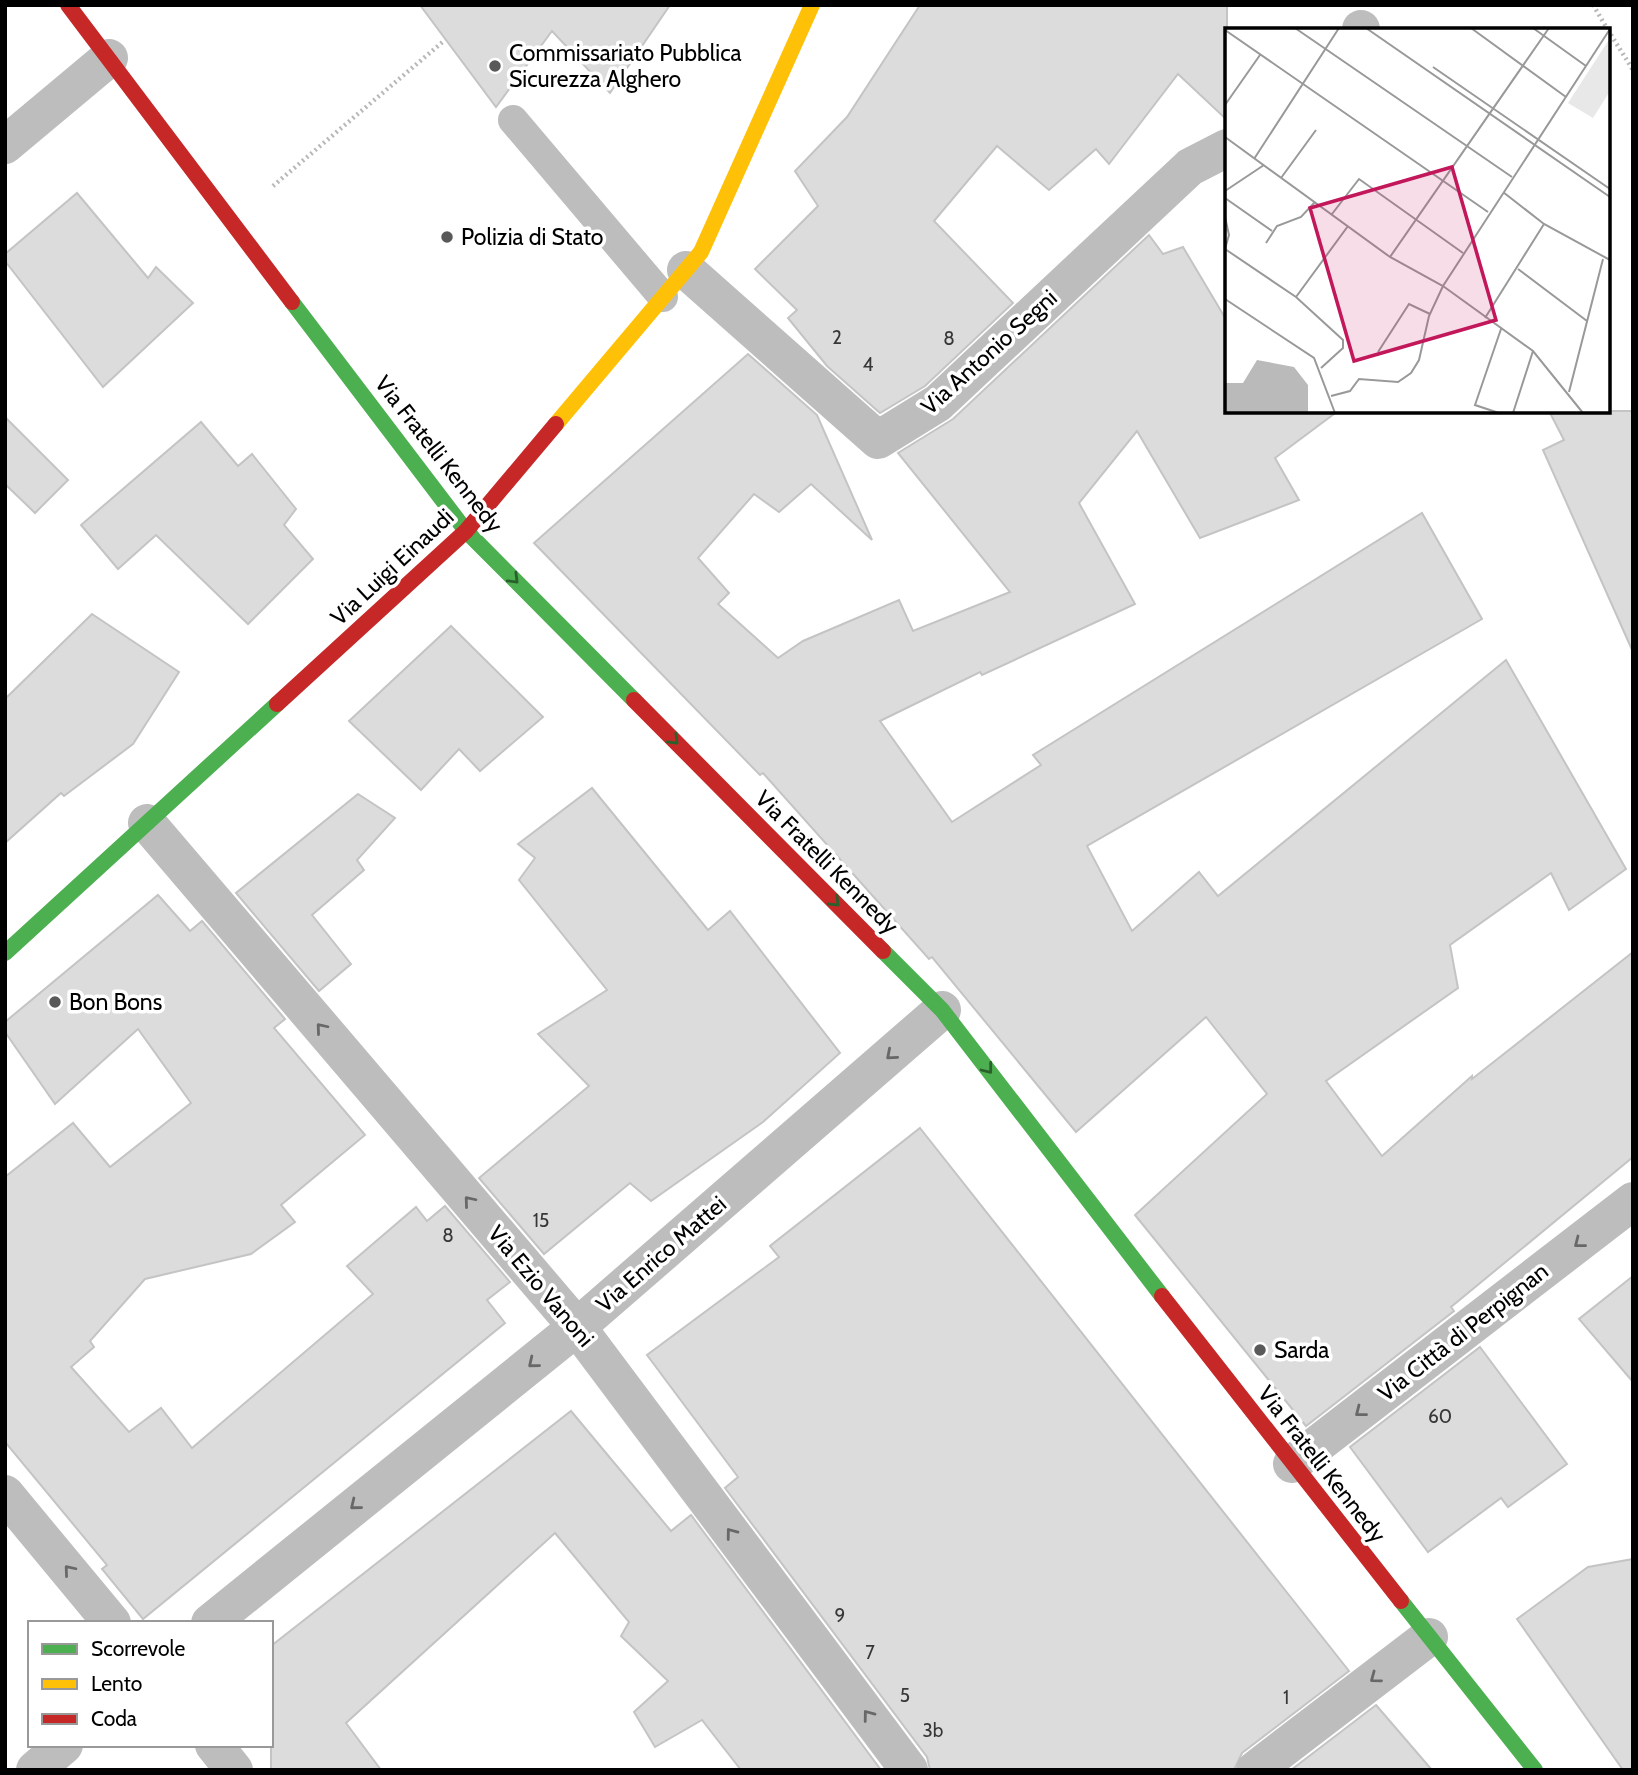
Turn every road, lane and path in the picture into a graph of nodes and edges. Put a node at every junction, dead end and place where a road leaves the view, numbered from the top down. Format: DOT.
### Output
graph roads {
  1 [pos="68,5"];
  2 [pos="812,5"];
  3 [pos="1593,5"];
  4 [pos="1607,28"];
  5 [pos="1610,33"];
  6 [pos="445,40"];
  7 [pos="109,58"];
  8 [pos="1633,70"];
  9 [pos="513,120"];
  10 [pos="5,145"];
  11 [pos="1225,149"];
  12 [pos="273,186"];
  13 [pos="675,283"];
  14 [pos="466,531"];
  15 [pos="147,823"];
  16 [pos="5,953"];
  17 [pos="942,1010"];
  18 [pos="1633,1201"];
  19 [pos="577,1327"];
  20 [pos="1292,1464"];
  21 [pos="5,1494"];
  22 [pos="110,1621"];
  23 [pos="212,1621"];
  24 [pos="1429,1637"];
  25 [pos="62,1747"];
  26 [pos="216,1747"];
  27 [pos="35,1770"];
  28 [pos="234,1770"];
  29 [pos="909,1770"];
  30 [pos="1255,1770"];
  31 [pos="1535,1770"];
  1 -- 7 [label="street, Via Fratelli Kennedy"];
  2 -- 13 [label="street, Via Luigi Einaudi"];
  3 -- 4 [label="path"];
  5 -- 8 [label="path"];
  6 -- 12 [label="path"];
  7 -- 10 [label="street"];
  7 -- 14 [label="street, Via Fratelli Kennedy"];
  9 -- 13 [label="lane"];
  11 -- 13 [label="street, Via Antonio Segni"];
  13 -- 14 [label="street, Via Luigi Einaudi"];
  14 -- 15 [label="street, Via Luigi Einaudi"];
  14 -- 17 [label="street, Via Fratelli Kennedy, one-way"];
  15 -- 16 [label="street, Via Luigi Einaudi"];
  19 -- 15 [label="street, Via Ezio Vanoni, one-way"];
  17 -- 19 [label="street, Via Enrico Mattei, one-way"];
  17 -- 20 [label="street, Via Fratelli Kennedy, one-way"];
  18 -- 20 [label="street, Via Città di Perpignan, one-way"];
  19 -- 23 [label="street, Via Enrico Mattei, one-way"];
  29 -- 19 [label="street, Via Ezio Vanoni, one-way"];
  20 -- 24 [label="street, Via Fratelli Kennedy"];
  22 -- 21 [label="street, one-way"];
  24 -- 30 [label="street, one-way"];
  24 -- 31 [label="street, Via Fratelli Kennedy"];
  25 -- 27 [label="street"];
  26 -- 28 [label="street"];
}
